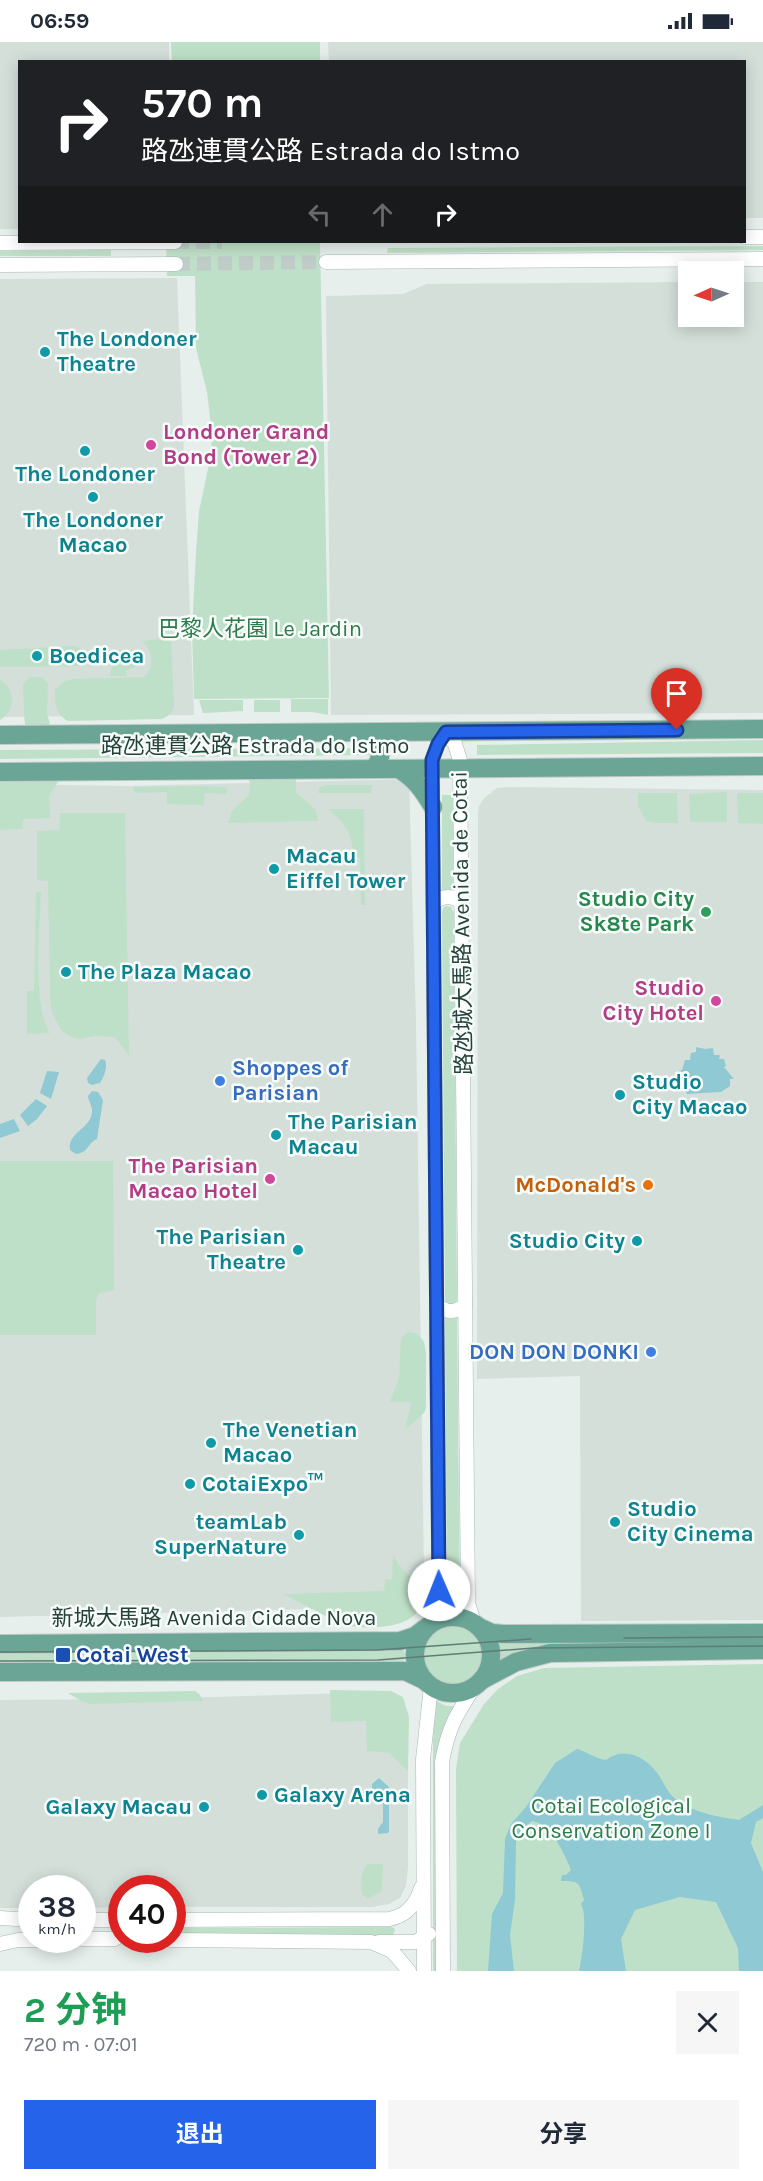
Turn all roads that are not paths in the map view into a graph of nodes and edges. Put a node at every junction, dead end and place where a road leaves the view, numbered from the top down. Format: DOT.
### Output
graph roads {
  1 [pos="746,237"];
  2 [pos="763,237"];
  3 [pos="0,243"];
  4 [pos="18,243"];
  5 [pos="763,259"];
  6 [pos="326,262"];
  7 [pos="176,264"];
  8 [pos="0,265"];
  9 [pos="763,729"];
  10 [pos="373,732"];
  11 [pos="446,732"];
  12 [pos="0,735"];
  13 [pos="763,766"];
  14 [pos="374,769"];
  15 [pos="399,769"];
  16 [pos="432,769"];
  17 [pos="461,769"];
  18 [pos="0,772"];
  19 [pos="433,807"];
  20 [pos="434,903"];
  21 [pos="462,903"];
  22 [pos="437,1305"];
  23 [pos="465,1305"];
  24 [pos="477,1625"];
  25 [pos="425,1627"];
  26 [pos="763,1633"];
  27 [pos="0,1644"];
  28 [pos="763,1650"];
  29 [pos="0,1672"];
  30 [pos="479,1683"];
  31 [pos="428,1684"];
  32 [pos="442,1829"];
  33 [pos="423,1876"];
  34 [pos="0,1918"];
  35 [pos="18,1919"];
  36 [pos="186,1920"];
  37 [pos="424,1938"];
  38 [pos="18,1940"];
  39 [pos="186,1940"];
  40 [pos="371,1942"];
  41 [pos="0,1944"];
  42 [pos="409,1971"];
  43 [pos="424,1971"];
  44 [pos="443,1971"];
  1 -- 2 [label="street"];
  3 -- 4 [label="street"];
  5 -- 6 [label="street"];
  7 -- 8 [label="street"];
  9 -- 11 [label="main road, 路氹連貫公路 Estrada do Istmo"];
  10 -- 11 [label="main road, 路氹連貫公路 Estrada do Istmo"];
  10 -- 12 [label="main road, 路氹連貫公路 Estrada do Istmo"];
  10 -- 14 [label="main road"];
  11 -- 16 [label="street, 路氹城大馬路 Avenida de Cotai"];
  11 -- 17 [label="street, 路氹城大馬路 Avenida de Cotai"];
  13 -- 17 [label="main road, 路氹連貫公路 Estrada do Istmo"];
  14 -- 15 [label="main road, 路氹連貫公路 Estrada do Istmo"];
  14 -- 18 [label="main road, 路氹連貫公路 Estrada do Istmo"];
  15 -- 16 [label="main road, 路氹連貫公路 Estrada do Istmo"];
  15 -- 19 [label="main road"];
  16 -- 17 [label="main road, 路氹連貫公路 Estrada do Istmo"];
  16 -- 19 [label="street, 路氹城大馬路 Avenida de Cotai"];
  17 -- 21 [label="street, 路氹城大馬路 Avenida de Cotai"];
  19 -- 20 [label="street, 路氹城大馬路 Avenida de Cotai"];
  20 -- 21 [label="street"];
  20 -- 22 [label="street, 路氹城大馬路 Avenida de Cotai"];
  21 -- 23 [label="street, 路氹城大馬路 Avenida de Cotai"];
  22 -- 23 [label="street"];
  22 -- 25 [label="street, 路氹城大馬路 Avenida de Cotai"];
  23 -- 24 [label="street, 路氹城大馬路 Avenida de Cotai"];
  24 -- 25 [label="main road"];
  24 -- 26 [label="main road"];
  24 -- 30 [label="main road"];
  25 -- 27 [label="main road, 新城大馬路 Avenida Cidade Nova"];
  25 -- 31 [label="main road"];
  28 -- 30 [label="main road"];
  29 -- 31 [label="main road"];
  30 -- 31 [label="main road"];
  30 -- 32 [label="street"];
  31 -- 33 [label="street"];
  32 -- 37 [label="street"];
  32 -- 44 [label="street"];
  33 -- 36 [label="street"];
  33 -- 37 [label="street"];
  34 -- 35 [label="street"];
  37 -- 40 [label="street"];
  37 -- 43 [label="street"];
  38 -- 41 [label="street"];
  39 -- 40 [label="street"];
  40 -- 42 [label="street"];
}
